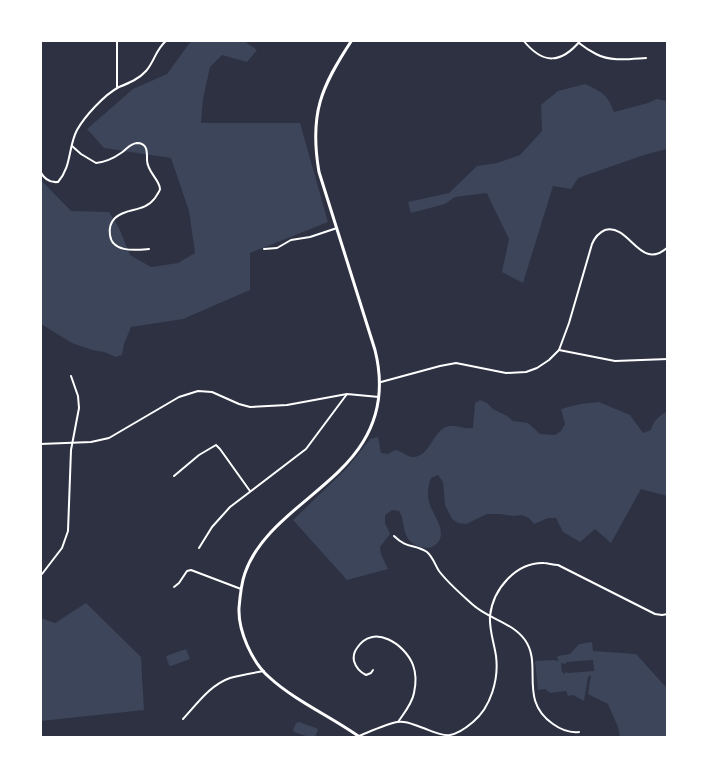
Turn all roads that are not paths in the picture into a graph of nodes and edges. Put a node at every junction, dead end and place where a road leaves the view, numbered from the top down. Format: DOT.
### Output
graph roads {
  1 [pos="117,40"];
  2 [pos="167,40"];
  3 [pos="352,40"];
  4 [pos="523,40"];
  5 [pos="580,42"];
  6 [pos="646,58"];
  7 [pos="117,88"];
  8 [pos="72,146"];
  9 [pos="40,171"];
  10 [pos="337,228"];
  11 [pos="668,247"];
  12 [pos="149,249"];
  13 [pos="264,249"];
  14 [pos="559,350"];
  15 [pos="668,358"];
  16 [pos="71,376"];
  17 [pos="381,382"];
  18 [pos="347,394"];
  19 [pos="379,397"];
  20 [pos="72,443"];
  21 [pos="40,444"];
  22 [pos="174,476"];
  23 [pos="250,491"];
  24 [pos="394,536"];
  25 [pos="199,548"];
  26 [pos="42,574"];
  27 [pos="174,587"];
  28 [pos="241,589"];
  29 [pos="668,614"];
  30 [pos="490,616"];
  31 [pos="264,670"];
  32 [pos="373,670"];
  33 [pos="183,718"];
  34 [pos="398,722"];
  35 [pos="579,732"];
  36 [pos="360,737"];
  1 -- 7 [label="street"];
  2 -- 7 [label="street"];
  3 -- 10 [label="street"];
  4 -- 5 [label="street"];
  5 -- 6 [label="street"];
  7 -- 8 [label="street"];
  8 -- 9 [label="street"];
  8 -- 12 [label="street"];
  10 -- 13 [label="street"];
  10 -- 17 [label="street"];
  11 -- 14 [label="street"];
  14 -- 15 [label="street"];
  14 -- 17 [label="street"];
  16 -- 20 [label="street"];
  17 -- 19 [label="street"];
  18 -- 19 [label="street"];
  18 -- 20 [label="street"];
  18 -- 23 [label="street"];
  19 -- 28 [label="street"];
  20 -- 21 [label="street"];
  20 -- 26 [label="street"];
  22 -- 23 [label="street"];
  23 -- 25 [label="street"];
  24 -- 30 [label="street"];
  27 -- 28 [label="street"];
  28 -- 31 [label="street"];
  29 -- 30 [label="street"];
  30 -- 34 [label="street"];
  30 -- 35 [label="street"];
  31 -- 33 [label="street"];
  31 -- 36 [label="street"];
  32 -- 34 [label="street"];
  34 -- 36 [label="street"];
}
